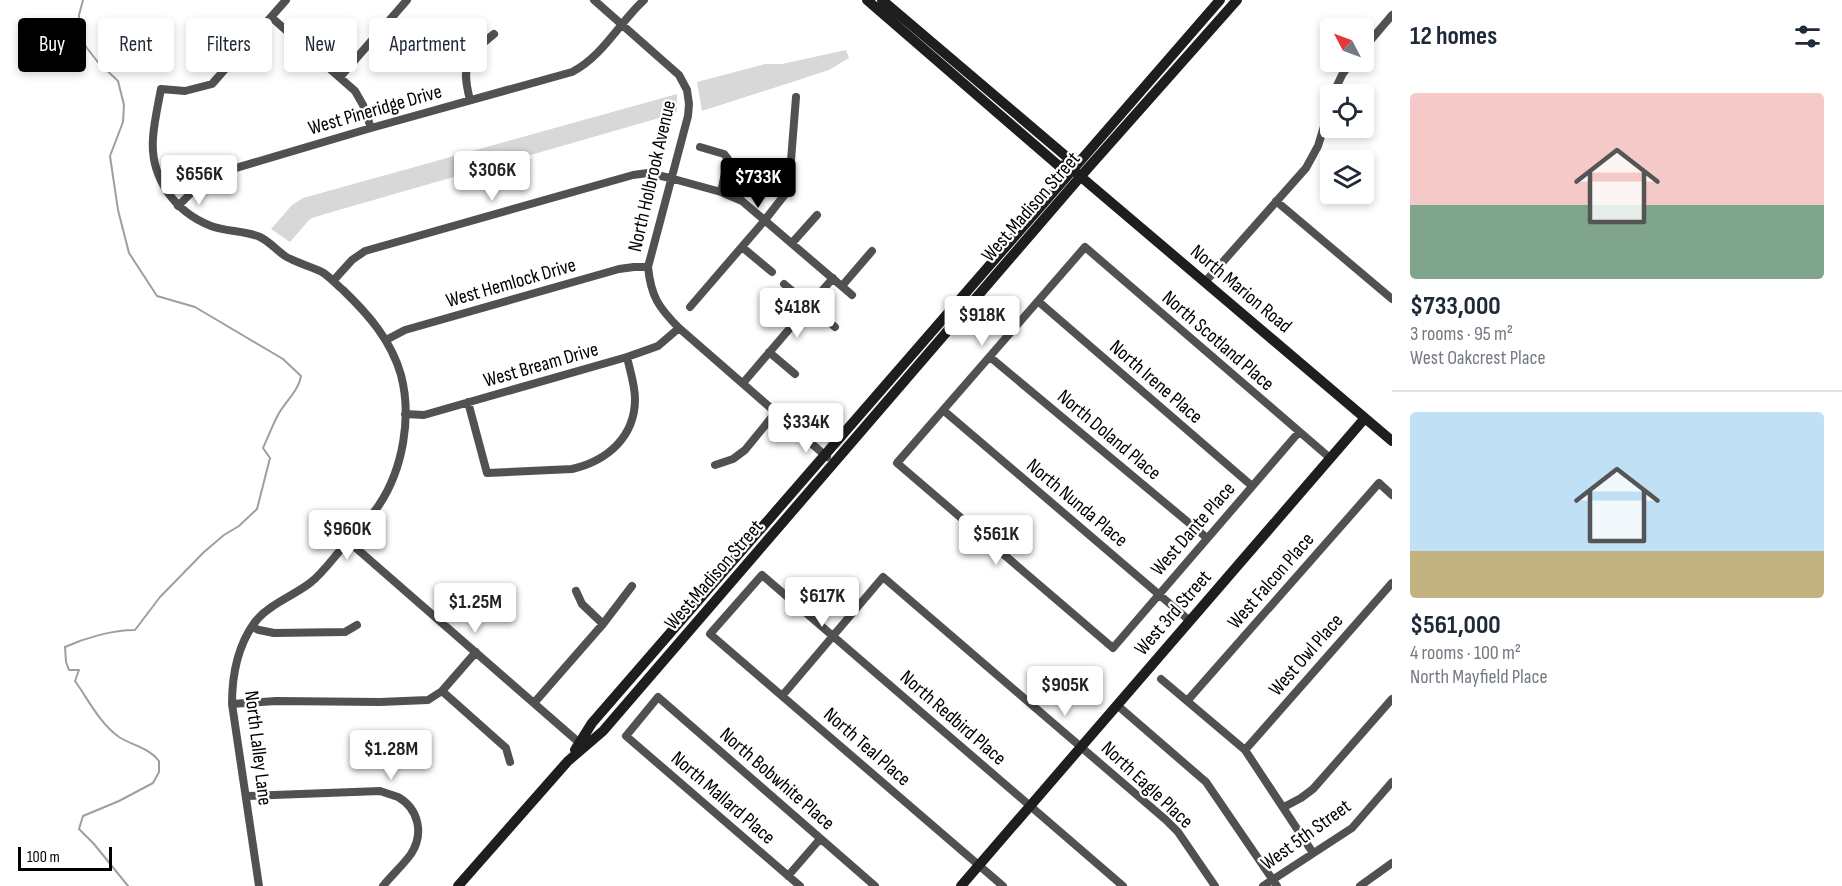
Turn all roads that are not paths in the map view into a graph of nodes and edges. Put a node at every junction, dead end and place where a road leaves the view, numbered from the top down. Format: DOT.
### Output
graph roads {
  1 [pos="285,0"];
  2 [pos="407,0"];
  3 [pos="594,0"];
  4 [pos="867,0"];
  5 [pos="882,0"];
  6 [pos="1220,0"];
  7 [pos="1237,0"];
  8 [pos="641,2"];
  9 [pos="1392,15"];
  10 [pos="271,17"];
  11 [pos="622,24"];
  12 [pos="494,34"];
  13 [pos="1374,36"];
  14 [pos="340,77"];
  15 [pos="796,97"];
  16 [pos="470,100"];
  17 [pos="371,128"];
  18 [pos="1321,138"];
  19 [pos="700,147"];
  20 [pos="1074,171"];
  21 [pos="670,178"];
  22 [pos="721,192"];
  23 [pos="1276,201"];
  24 [pos="178,206"];
  25 [pos="817,215"];
  26 [pos="765,220"];
  27 [pos="792,243"];
  28 [pos="742,247"];
  29 [pos="872,251"];
  30 [pos="648,267"];
  31 [pos="772,272"];
  32 [pos="832,278"];
  33 [pos="333,281"];
  34 [pos="1205,282"];
  35 [pos="784,284"];
  36 [pos="842,286"];
  37 [pos="852,295"];
  38 [pos="1392,299"];
  39 [pos="1039,302"];
  40 [pos="809,305"];
  41 [pos="690,307"];
  42 [pos="835,327"];
  43 [pos="679,328"];
  44 [pos="386,340"];
  45 [pos="769,352"];
  46 [pos="627,357"];
  47 [pos="990,357"];
  48 [pos="795,374"];
  49 [pos="742,383"];
  50 [pos="468,402"];
  51 [pos="943,410"];
  52 [pos="776,412"];
  53 [pos="405,414"];
  54 [pos="1365,418"];
  55 [pos="1299,432"];
  56 [pos="1392,441"];
  57 [pos="824,454"];
  58 [pos="1330,458"];
  59 [pos="835,464"];
  60 [pos="715,465"];
  61 [pos="1252,486"];
  62 [pos="1392,495"];
  63 [pos="1207,538"];
  64 [pos="348,541"];
  65 [pos="1392,583"];
  66 [pos="632,586"];
  67 [pos="471,588"];
  68 [pos="576,591"];
  69 [pos="1159,595"];
  70 [pos="1190,621"];
  71 [pos="442,622"];
  72 [pos="603,624"];
  73 [pos="357,625"];
  74 [pos="252,627"];
  75 [pos="710,634"];
  76 [pos="832,635"];
  77 [pos="476,652"];
  78 [pos="1161,679"];
  79 [pos="442,691"];
  80 [pos="782,696"];
  81 [pos="658,697"];
  82 [pos="1392,699"];
  83 [pos="1188,700"];
  84 [pos="534,703"];
  85 [pos="232,704"];
  86 [pos="1117,705"];
  87 [pos="582,745"];
  88 [pos="1081,747"];
  89 [pos="1245,750"];
  90 [pos="510,762"];
  91 [pos="1392,782"];
  92 [pos="247,796"];
  93 [pos="1029,806"];
  94 [pos="1284,807"];
  95 [pos="820,839"];
  96 [pos="1313,853"];
  97 [pos="1392,863"];
  98 [pos="979,865"];
  99 [pos="788,876"];
  100 [pos="1274,883"];
  101 [pos="258,886"];
  102 [pos="383,886"];
  103 [pos="458,886"];
  104 [pos="800,886"];
  105 [pos="874,886"];
  106 [pos="960,886"];
  107 [pos="1003,886"];
  108 [pos="1123,886"];
  109 [pos="1215,886"];
  110 [pos="1263,886"];
  111 [pos="1360,886"];
  1 -- 10 [label="street"];
  2 -- 14 [label="street"];
  3 -- 11 [label="street, North Holbrook Avenue"];
  4 -- 20 [label="street, North Marion Road"];
  5 -- 20 [label="street, North Marion Road"];
  6 -- 20 [label="street, West Madison Street"];
  7 -- 20 [label="street, West Madison Street"];
  8 -- 11 [label="street, West Pineridge Drive"];
  9 -- 13 [label="street"];
  10 -- 14 [label="street"];
  10 -- 24 [label="street, North Lalley Lane"];
  11 -- 16 [label="street, West Pineridge Drive"];
  11 -- 21 [label="street, North Holbrook Avenue"];
  12 -- 16 [label="street"];
  14 -- 17 [label="street"];
  15 -- 26 [label="street"];
  16 -- 17 [label="street, West Pineridge Drive"];
  17 -- 24 [label="street, West Pineridge Drive"];
  18 -- 23 [label="street"];
  19 -- 22 [label="street"];
  20 -- 34 [label="street, North Marion Road"];
  20 -- 57 [label="street, West Madison Street"];
  20 -- 59 [label="street, West Madison Street"];
  21 -- 22 [label="street"];
  21 -- 30 [label="street, North Holbrook Avenue"];
  21 -- 33 [label="street"];
  22 -- 26 [label="street"];
  23 -- 34 [label="street"];
  23 -- 38 [label="street"];
  24 -- 33 [label="street, North Lalley Lane"];
  25 -- 27 [label="street"];
  26 -- 27 [label="street"];
  26 -- 28 [label="street"];
  27 -- 32 [label="street"];
  28 -- 31 [label="street"];
  28 -- 41 [label="street"];
  29 -- 36 [label="street"];
  30 -- 43 [label="street, North Holbrook Avenue"];
  30 -- 44 [label="street, West Hemlock Drive"];
  32 -- 36 [label="street"];
  32 -- 40 [label="street"];
  33 -- 44 [label="street, North Lalley Lane"];
  34 -- 54 [label="street, North Marion Road"];
  35 -- 40 [label="street"];
  36 -- 37 [label="street"];
  39 -- 47 [label="street"];
  39 -- 55 [label="street, North Scotland Place"];
  39 -- 61 [label="street, North Irene Place"];
  40 -- 42 [label="street"];
  40 -- 45 [label="street"];
  43 -- 46 [label="street, West Bream Drive"];
  43 -- 49 [label="street, North Holbrook Avenue"];
  44 -- 53 [label="street, North Lalley Lane"];
  45 -- 48 [label="street"];
  45 -- 49 [label="street"];
  46 -- 50 [label="street, West Bream Drive"];
  46 -- 50 [label="street"];
  47 -- 51 [label="street"];
  47 -- 63 [label="street, North Doland Place"];
  49 -- 52 [label="street, North Holbrook Avenue"];
  50 -- 53 [label="street, West Bream Drive"];
  51 -- 69 [label="street, North Nunda Place"];
  51 -- 69 [label="street, West Dante Place"];
  52 -- 57 [label="street, North Holbrook Avenue"];
  52 -- 60 [label="street"];
  53 -- 64 [label="street, North Lalley Lane"];
  54 -- 56 [label="street, North Marion Road"];
  54 -- 58 [label="street, West 3rd Street"];
  55 -- 58 [label="street, North Scotland Place"];
  55 -- 61 [label="street, West Dante Place"];
  57 -- 59 [label="street, North Holbrook Avenue"];
  57 -- 87 [label="street, West Madison Street"];
  58 -- 70 [label="street, West 3rd Street"];
  59 -- 87 [label="street, West Madison Street"];
  61 -- 63 [label="street, West Dante Place"];
  62 -- 83 [label="street, West Falcon Place"];
  63 -- 69 [label="street, West Dante Place"];
  64 -- 71 [label="street"];
  64 -- 74 [label="street, North Lalley Lane"];
  65 -- 89 [label="street, West Owl Place"];
  66 -- 72 [label="street"];
  67 -- 71 [label="street"];
  68 -- 72 [label="street"];
  69 -- 70 [label="street, North Nunda Place"];
  70 -- 86 [label="street, West 3rd Street"];
  71 -- 77 [label="street"];
  72 -- 84 [label="street"];
  73 -- 74 [label="street"];
  74 -- 85 [label="street, North Lalley Lane"];
  75 -- 76 [label="street, North Redbird Place"];
  75 -- 80 [label="street, North Teal Place"];
  76 -- 80 [label="street"];
  76 -- 88 [label="street, North Eagle Place"];
  76 -- 93 [label="street, North Redbird Place"];
  77 -- 79 [label="street"];
  77 -- 84 [label="street"];
  78 -- 83 [label="street"];
  79 -- 85 [label="street"];
  79 -- 90 [label="street"];
  80 -- 98 [label="street, North Teal Place"];
  81 -- 95 [label="street, North Bobwhite Place"];
  81 -- 99 [label="street, North Mallard Place"];
  82 -- 94 [label="street"];
  83 -- 89 [label="street"];
  84 -- 87 [label="street"];
  85 -- 92 [label="street, North Lalley Lane"];
  86 -- 88 [label="street, West 3rd Street"];
  86 -- 100 [label="street"];
  87 -- 103 [label="street, West Madison Street"];
  88 -- 93 [label="street, West 3rd Street"];
  88 -- 109 [label="street, North Eagle Place"];
  89 -- 94 [label="street"];
  91 -- 96 [label="street, West 5th Street"];
  92 -- 101 [label="street, North Lalley Lane"];
  92 -- 102 [label="street"];
  93 -- 98 [label="street, West 3rd Street"];
  93 -- 108 [label="street, North Redbird Place"];
  94 -- 96 [label="street"];
  95 -- 99 [label="street"];
  95 -- 105 [label="street, North Bobwhite Place"];
  96 -- 100 [label="street, West 5th Street"];
  97 -- 111 [label="street"];
  98 -- 106 [label="street, West 3rd Street"];
  98 -- 107 [label="street, North Teal Place"];
  99 -- 104 [label="street, North Mallard Place"];
  100 -- 110 [label="street, West 5th Street"];
}
